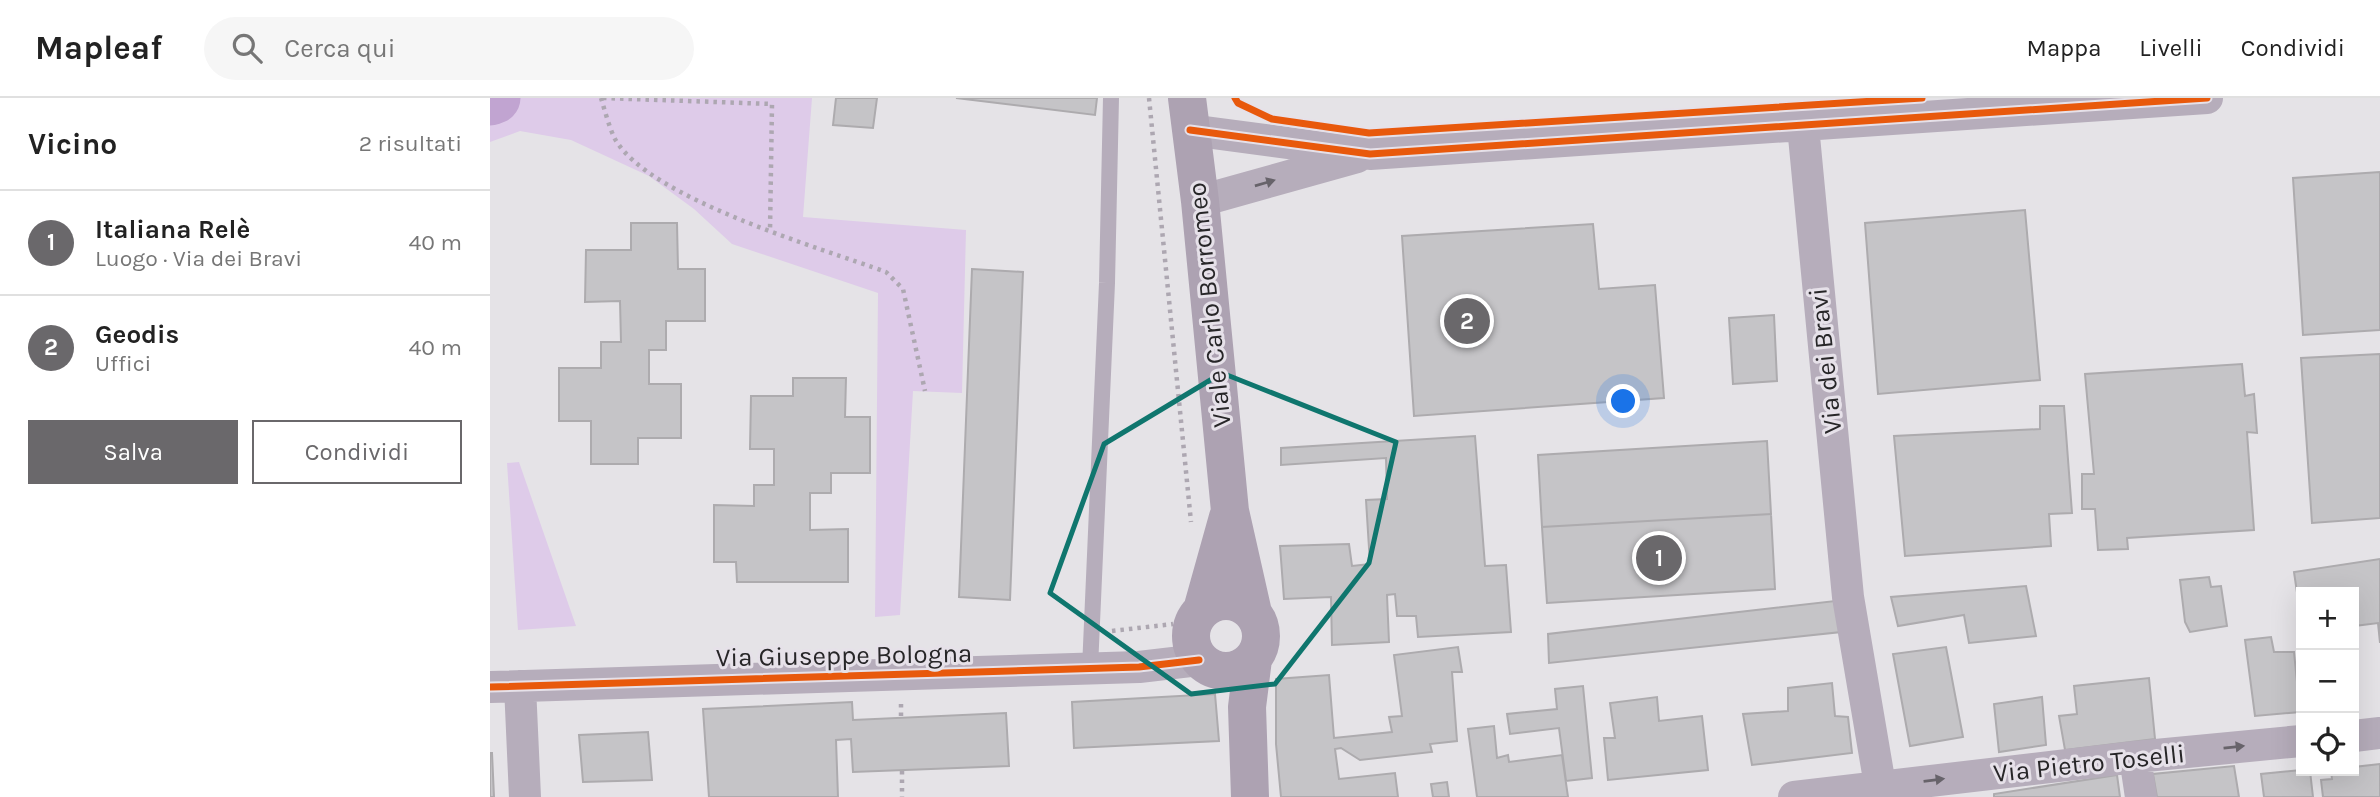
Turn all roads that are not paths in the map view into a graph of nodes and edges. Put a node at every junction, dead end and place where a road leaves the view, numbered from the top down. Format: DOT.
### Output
graph roads {
  1 [pos="1111,98"];
  2 [pos="2207,98"];
  3 [pos="1189,114"];
  4 [pos="1803,126"];
  5 [pos="1370,154"];
  6 [pos="1200,201"];
  7 [pos="1230,512"];
  8 [pos="1253,613"];
  9 [pos="1209,642"];
  10 [pos="1090,668"];
  11 [pos="505,686"];
  12 [pos="2380,733"];
  13 [pos="2359,735"];
  14 [pos="2296,741"];
  15 [pos="2134,757"];
  16 [pos="1881,792"];
  17 [pos="525,797"];
  18 [pos="1250,797"];
  19 [pos="1794,797"];
  20 [pos="2141,797"];
  1 -- 10 [label="lane"];
  2 -- 4 [label="street"];
  3 -- 5 [label="street"];
  3 -- 6 [label="street, Viale Carlo Borromeo"];
  4 -- 5 [label="street"];
  4 -- 16 [label="street, Via dei Bravi"];
  6 -- 5 [label="street, one-way"];
  6 -- 7 [label="street, Viale Carlo Borromeo"];
  7 -- 8 [label="street, Viale Carlo Borromeo"];
  7 -- 9 [label="street, Viale Carlo Borromeo"];
  8 -- 9 [label="street"];
  8 -- 9 [label="street, Viale Carlo Borromeo"];
  9 -- 10 [label="street, Via Giuseppe Bologna"];
  9 -- 18 [label="street"];
  10 -- 11 [label="street, Via Giuseppe Bologna"];
  11 -- 17 [label="street"];
  12 -- 13 [label="street"];
  15 -- 14 [label="street, Via Pietro Toselli, one-way"];
  16 -- 15 [label="street, Via Pietro Toselli, one-way"];
  15 -- 20 [label="street"];
  16 -- 19 [label="street, Via Pietro Toselli"];
}
